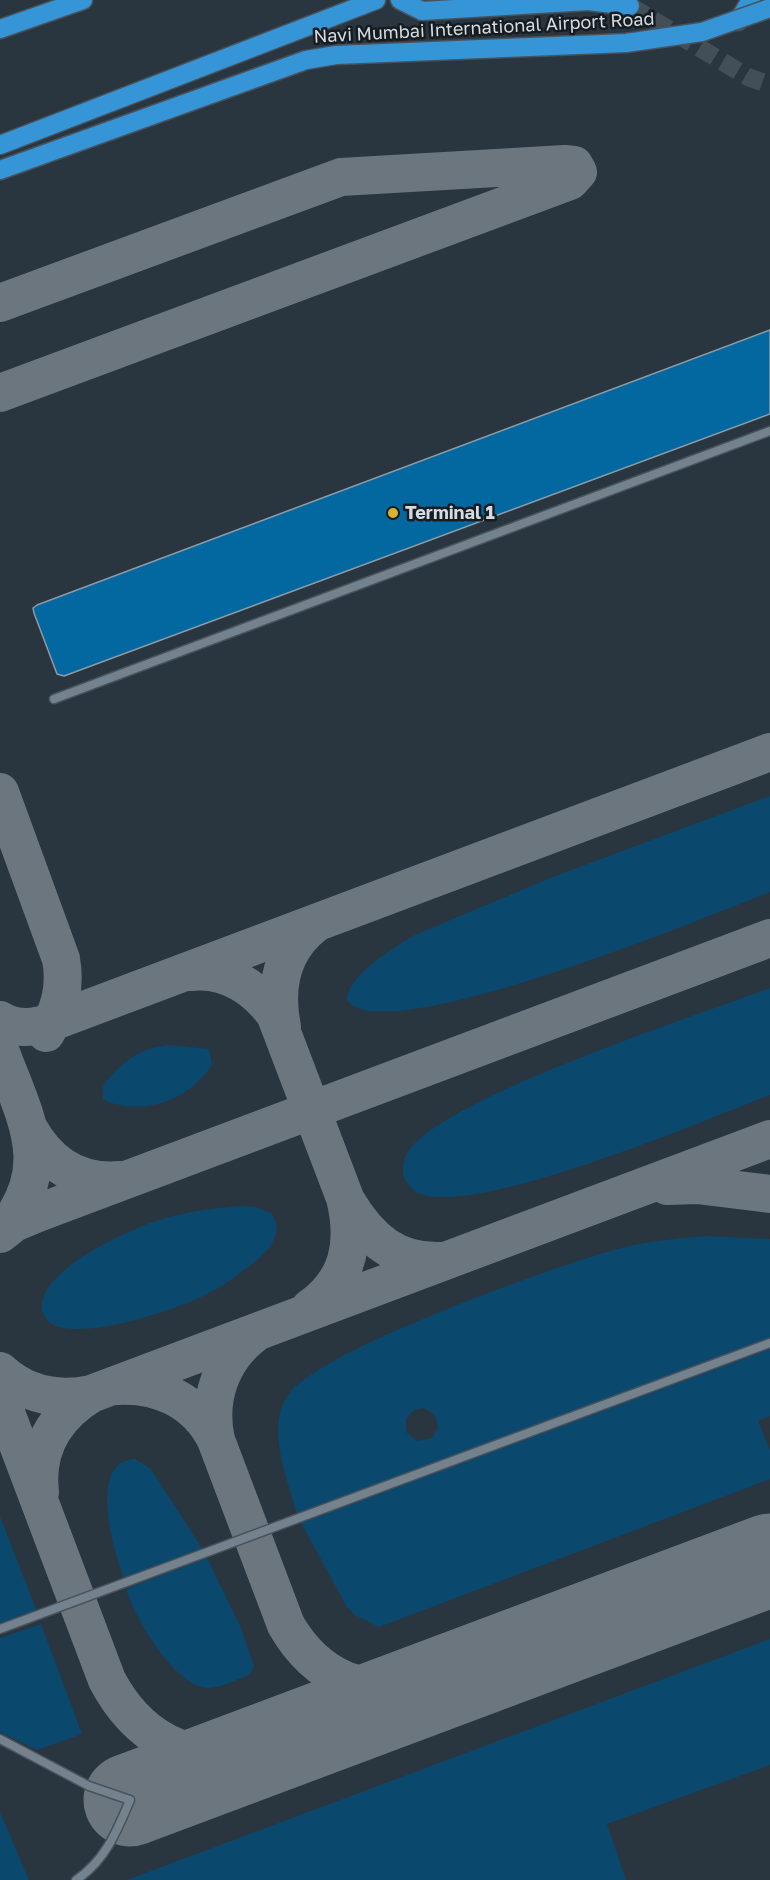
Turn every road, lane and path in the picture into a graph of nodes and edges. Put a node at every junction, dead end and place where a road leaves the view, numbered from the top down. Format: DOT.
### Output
graph roads {
  1 [pos="83,0"];
  2 [pos="376,0"];
  3 [pos="400,0"];
  4 [pos="751,0"];
  5 [pos="630,6"];
  6 [pos="770,8"];
  7 [pos="738,21"];
  8 [pos="0,29"];
  9 [pos="0,145"];
  10 [pos="0,170"];
  11 [pos="770,431"];
  12 [pos="54,699"];
  13 [pos="770,1343"];
  14 [pos="0,1629"];
  15 [pos="0,1739"];
  16 [pos="75,1880"];
  1 -- 8 [label="highway"];
  2 -- 9 [label="highway, Navi Mumbai International Airport Road"];
  3 -- 5 [label="highway"];
  4 -- 7 [label="highway"];
  6 -- 7 [label="highway, Navi Mumbai International Airport Road, bridge"];
  7 -- 10 [label="highway, Navi Mumbai International Airport Road, bridge"];
  11 -- 12 [label="lane"];
  13 -- 14 [label="lane"];
  15 -- 16 [label="lane"];
}
